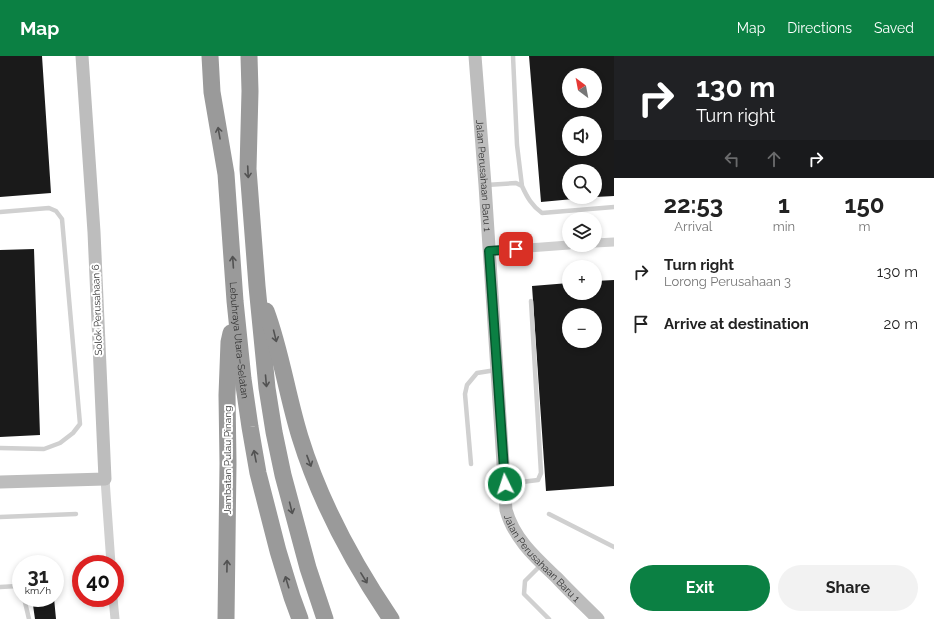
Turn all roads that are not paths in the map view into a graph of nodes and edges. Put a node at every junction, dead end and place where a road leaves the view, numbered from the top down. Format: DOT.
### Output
graph roads {
  1 [pos="82,56"];
  2 [pos="210,56"];
  3 [pos="249,56"];
  4 [pos="475,56"];
  5 [pos="513,56"];
  6 [pos="485,185"];
  7 [pos="522,186"];
  8 [pos="614,207"];
  9 [pos="0,212"];
  10 [pos="614,242"];
  11 [pos="602,243"];
  12 [pos="562,246"];
  13 [pos="489,251"];
  14 [pos="257,286"];
  15 [pos="531,300"];
  16 [pos="235,301"];
  17 [pos="497,370"];
  18 [pos="0,448"];
  19 [pos="471,464"];
  20 [pos="105,479"];
  21 [pos="0,482"];
  22 [pos="505,484"];
  23 [pos="76,514"];
  24 [pos="549,514"];
  25 [pos="0,517"];
  26 [pos="614,547"];
  27 [pos="110,555"];
  28 [pos="542,564"];
  29 [pos="12,586"];
  30 [pos="0,587"];
  31 [pos="26,607"];
  32 [pos="114,607"];
  33 [pos="28,619"];
  34 [pos="115,619"];
  35 [pos="226,619"];
  36 [pos="300,619"];
  37 [pos="325,619"];
  38 [pos="391,619"];
  39 [pos="549,619"];
  40 [pos="598,619"];
  1 -- 20 [label="street, Solok Perusahaan 6"];
  16 -- 2 [label="highway, Lebuhraya Utara–Selatan, one-way"];
  3 -- 14 [label="highway, one-way"];
  4 -- 6 [label="street, Jalan Perusahaan Baru 1"];
  5 -- 7 [label="lane"];
  6 -- 7 [label="lane"];
  6 -- 13 [label="street, Jalan Perusahaan Baru 1"];
  7 -- 8 [label="lane"];
  9 -- 18 [label="lane"];
  10 -- 11 [label="street"];
  12 -- 13 [label="street"];
  13 -- 17 [label="street, Jalan Perusahaan Baru 1"];
  14 -- 37 [label="highway, one-way"];
  14 -- 38 [label="highway, one-way"];
  15 -- 22 [label="lane"];
  35 -- 16 [label="highway, Jambatan Pulau Pinang, one-way"];
  36 -- 16 [label="highway, Lebuhraya Utara–Selatan, one-way"];
  17 -- 19 [label="lane"];
  17 -- 22 [label="street, Jalan Perusahaan Baru 1"];
  20 -- 21 [label="street"];
  20 -- 27 [label="street, Solok Perusahaan 6"];
  22 -- 28 [label="street, Jalan Perusahaan Baru 1"];
  23 -- 25 [label="lane"];
  24 -- 26 [label="lane"];
  28 -- 39 [label="lane"];
  28 -- 40 [label="street, Jalan Perusahaan Baru 1"];
  29 -- 30 [label="lane"];
  31 -- 33 [label="lane"];
  32 -- 34 [label="street"];
}
